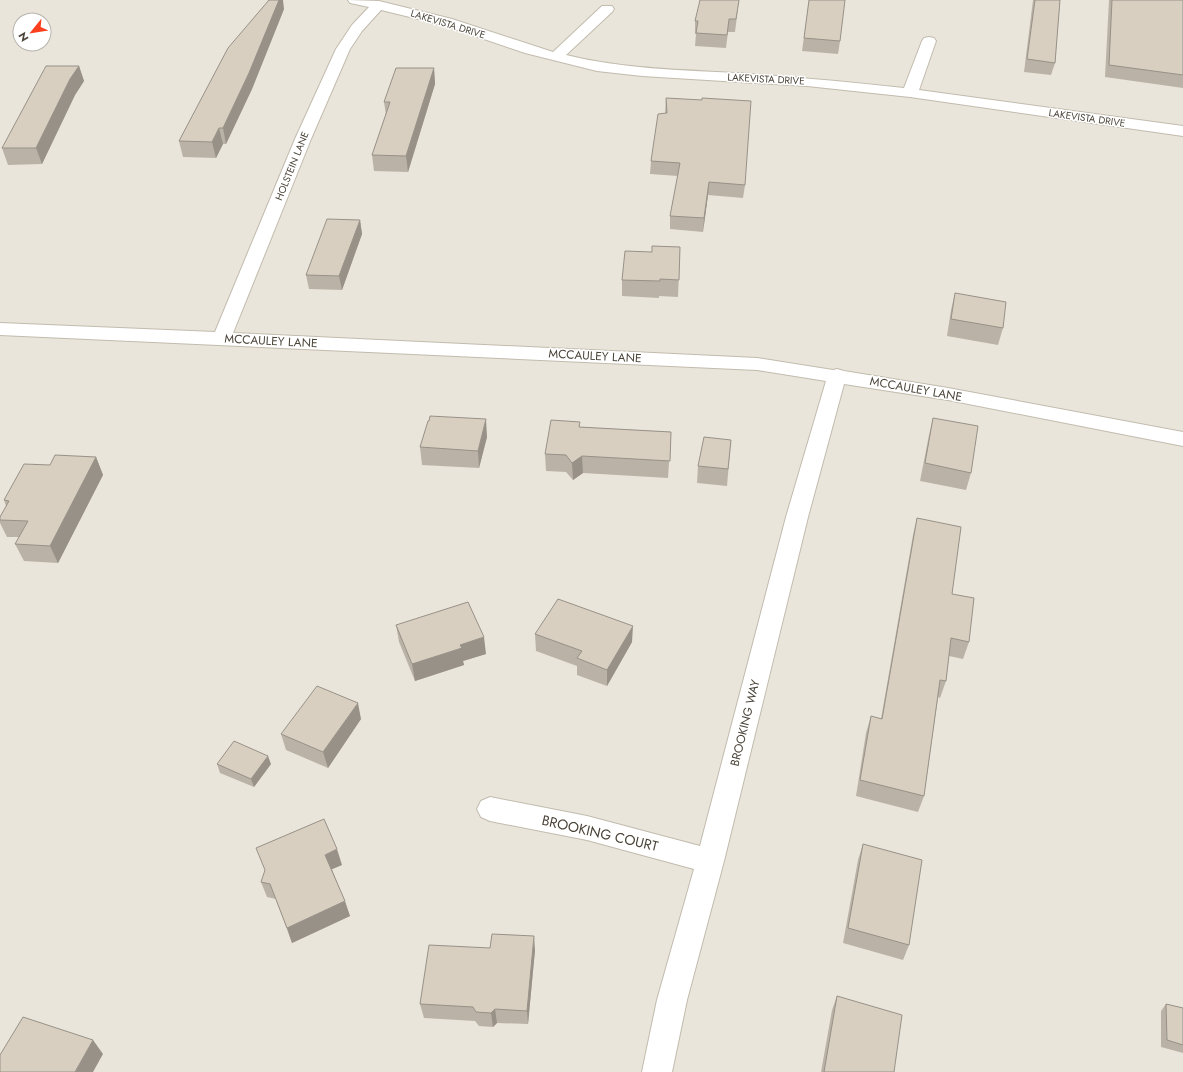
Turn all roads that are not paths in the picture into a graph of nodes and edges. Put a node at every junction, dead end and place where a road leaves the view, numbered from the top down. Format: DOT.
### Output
graph roads {
  1 [pos="355,0"];
  2 [pos="379,5"];
  3 [pos="607,9"];
  4 [pos="928,41"];
  5 [pos="556,57"];
  6 [pos="910,93"];
  7 [pos="1183,131"];
  8 [pos="0,329"];
  9 [pos="222,338"];
  10 [pos="837,376"];
  11 [pos="1183,439"];
  12 [pos="490,809"];
  13 [pos="710,861"];
  14 [pos="657,1072"];
  1 -- 2 [label="street, LAKEVISTA DRIVE"];
  2 -- 5 [label="street, LAKEVISTA DRIVE"];
  2 -- 9 [label="street, HOLSTEIN LANE"];
  3 -- 5 [label="street"];
  4 -- 6 [label="street"];
  5 -- 6 [label="street, LAKEVISTA DRIVE"];
  6 -- 7 [label="street, LAKEVISTA DRIVE"];
  8 -- 9 [label="street, MCCAULEY LANE"];
  9 -- 10 [label="street, MCCAULEY LANE"];
  10 -- 11 [label="street, MCCAULEY LANE"];
  10 -- 13 [label="street, BROOKING WAY"];
  12 -- 13 [label="street, BROOKING COURT"];
  13 -- 14 [label="street, BROOKING WAY"];
}
